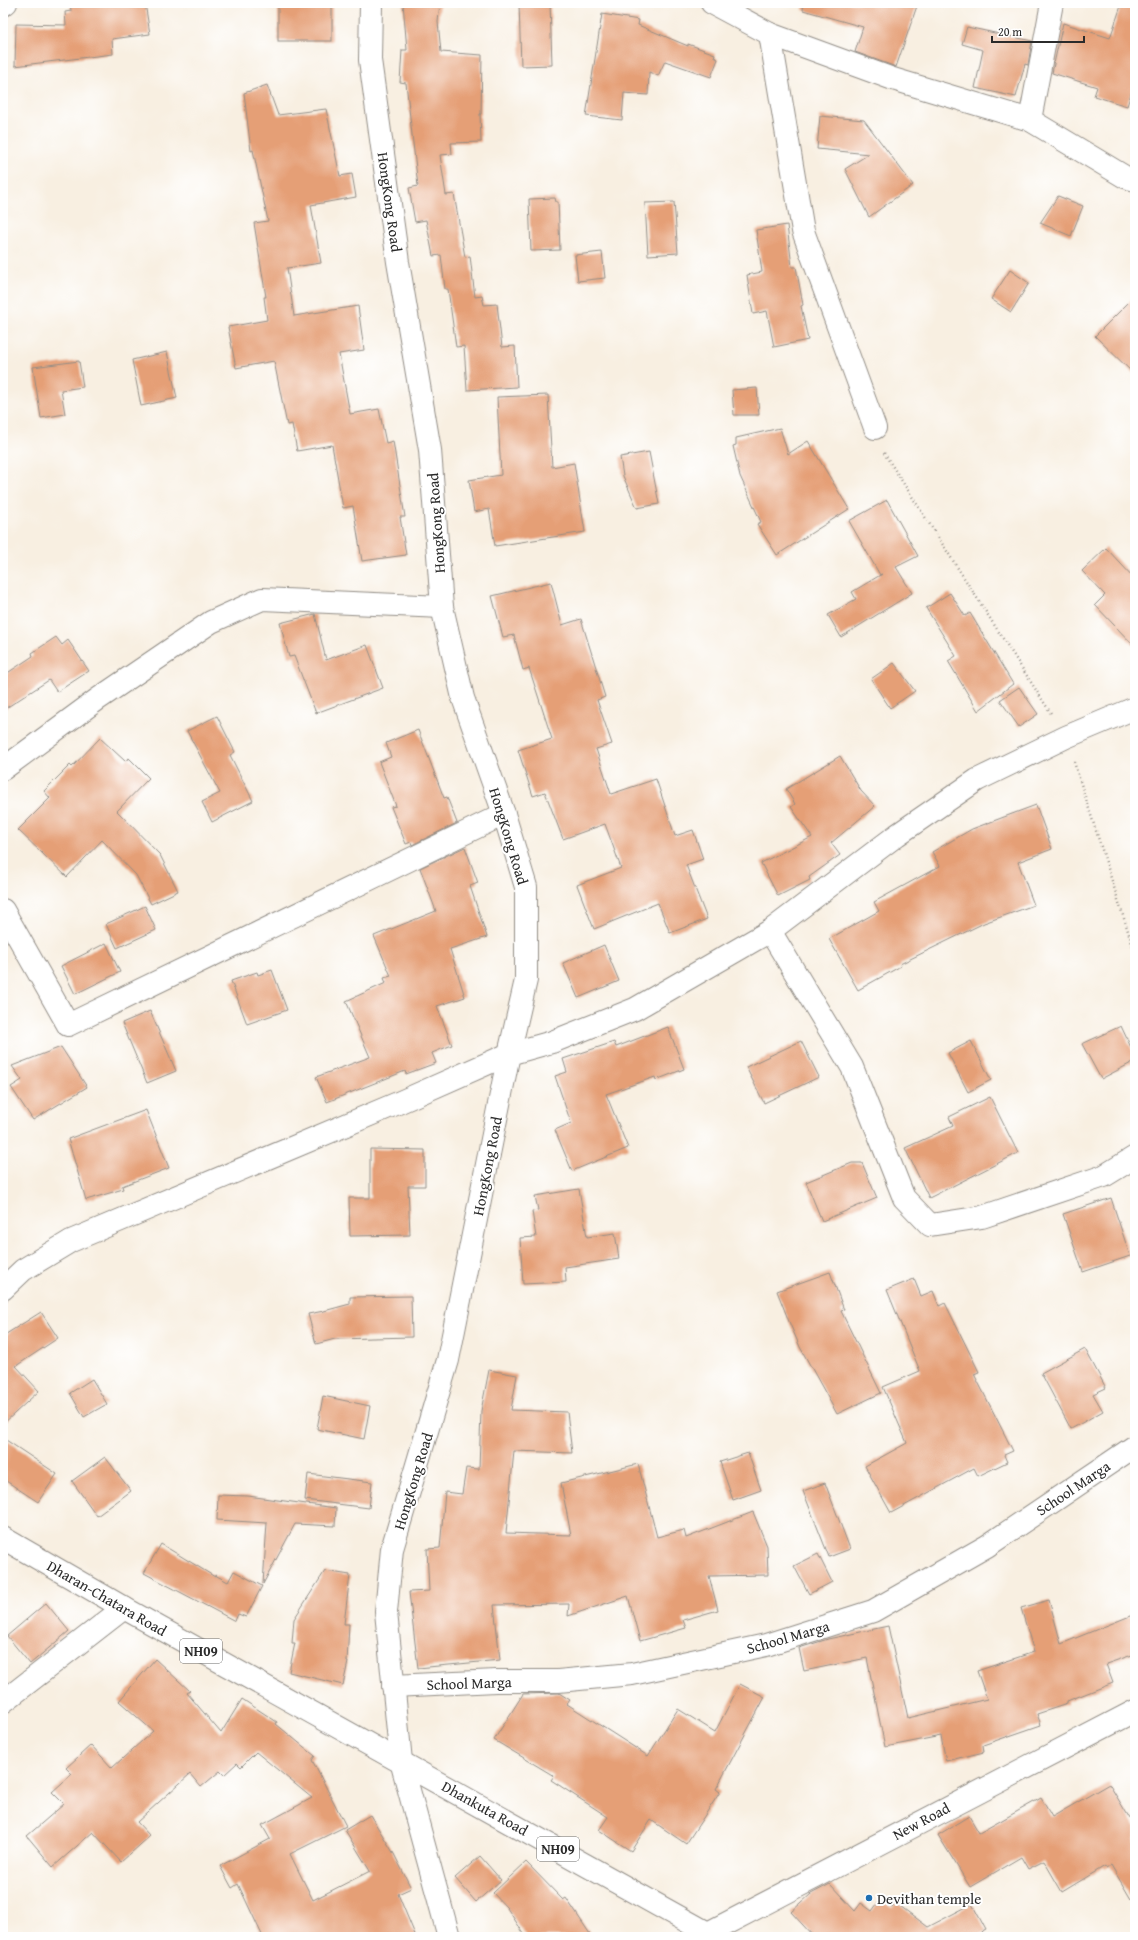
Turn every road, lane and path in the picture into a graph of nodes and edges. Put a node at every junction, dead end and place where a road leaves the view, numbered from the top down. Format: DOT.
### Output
graph roads {
  1 [pos="6,3"];
  2 [pos="371,3"];
  3 [pos="712,3"];
  4 [pos="1052,3"];
  5 [pos="3,5"];
  6 [pos="770,34"];
  7 [pos="1030,120"];
  8 [pos="1135,180"];
  9 [pos="875,428"];
  10 [pos="442,607"];
  11 [pos="1135,708"];
  12 [pos="1066,736"];
  13 [pos="3,768"];
  14 [pos="504,814"];
  15 [pos="3,910"];
  16 [pos="770,931"];
  17 [pos="1135,952"];
  18 [pos="509,1054"];
  19 [pos="1135,1157"];
  20 [pos="3,1289"];
  21 [pos="1135,1446"];
  22 [pos="3,1538"];
  23 [pos="124,1608"];
  24 [pos="393,1686"];
  25 [pos="3,1702"];
  26 [pos="1135,1711"];
  27 [pos="401,1761"];
  28 [pos="712,1935"];
  29 [pos="449,1937"];
  1 -- 5 [label="street"];
  2 -- 10 [label="street, HongKong Road"];
  3 -- 6 [label="street"];
  4 -- 7 [label="street"];
  6 -- 7 [label="street"];
  6 -- 9 [label="street"];
  7 -- 8 [label="street"];
  9 -- 12 [label="path"];
  10 -- 13 [label="street"];
  10 -- 14 [label="street, HongKong Road"];
  11 -- 12 [label="street"];
  12 -- 16 [label="street"];
  12 -- 17 [label="path"];
  14 -- 15 [label="street"];
  14 -- 18 [label="street, HongKong Road"];
  16 -- 18 [label="street"];
  16 -- 19 [label="street"];
  18 -- 20 [label="street"];
  18 -- 24 [label="street, HongKong Road"];
  21 -- 24 [label="street, School Marga"];
  22 -- 23 [label="street, Dharan-Chatara Road / NH09"];
  23 -- 25 [label="street"];
  23 -- 27 [label="street, Dharan-Chatara Road / NH09"];
  24 -- 27 [label="street, HongKong Road"];
  26 -- 28 [label="street, New Road"];
  27 -- 28 [label="street, Dhankuta Road / NH09"];
  27 -- 29 [label="street, HongKong Road"];
}
